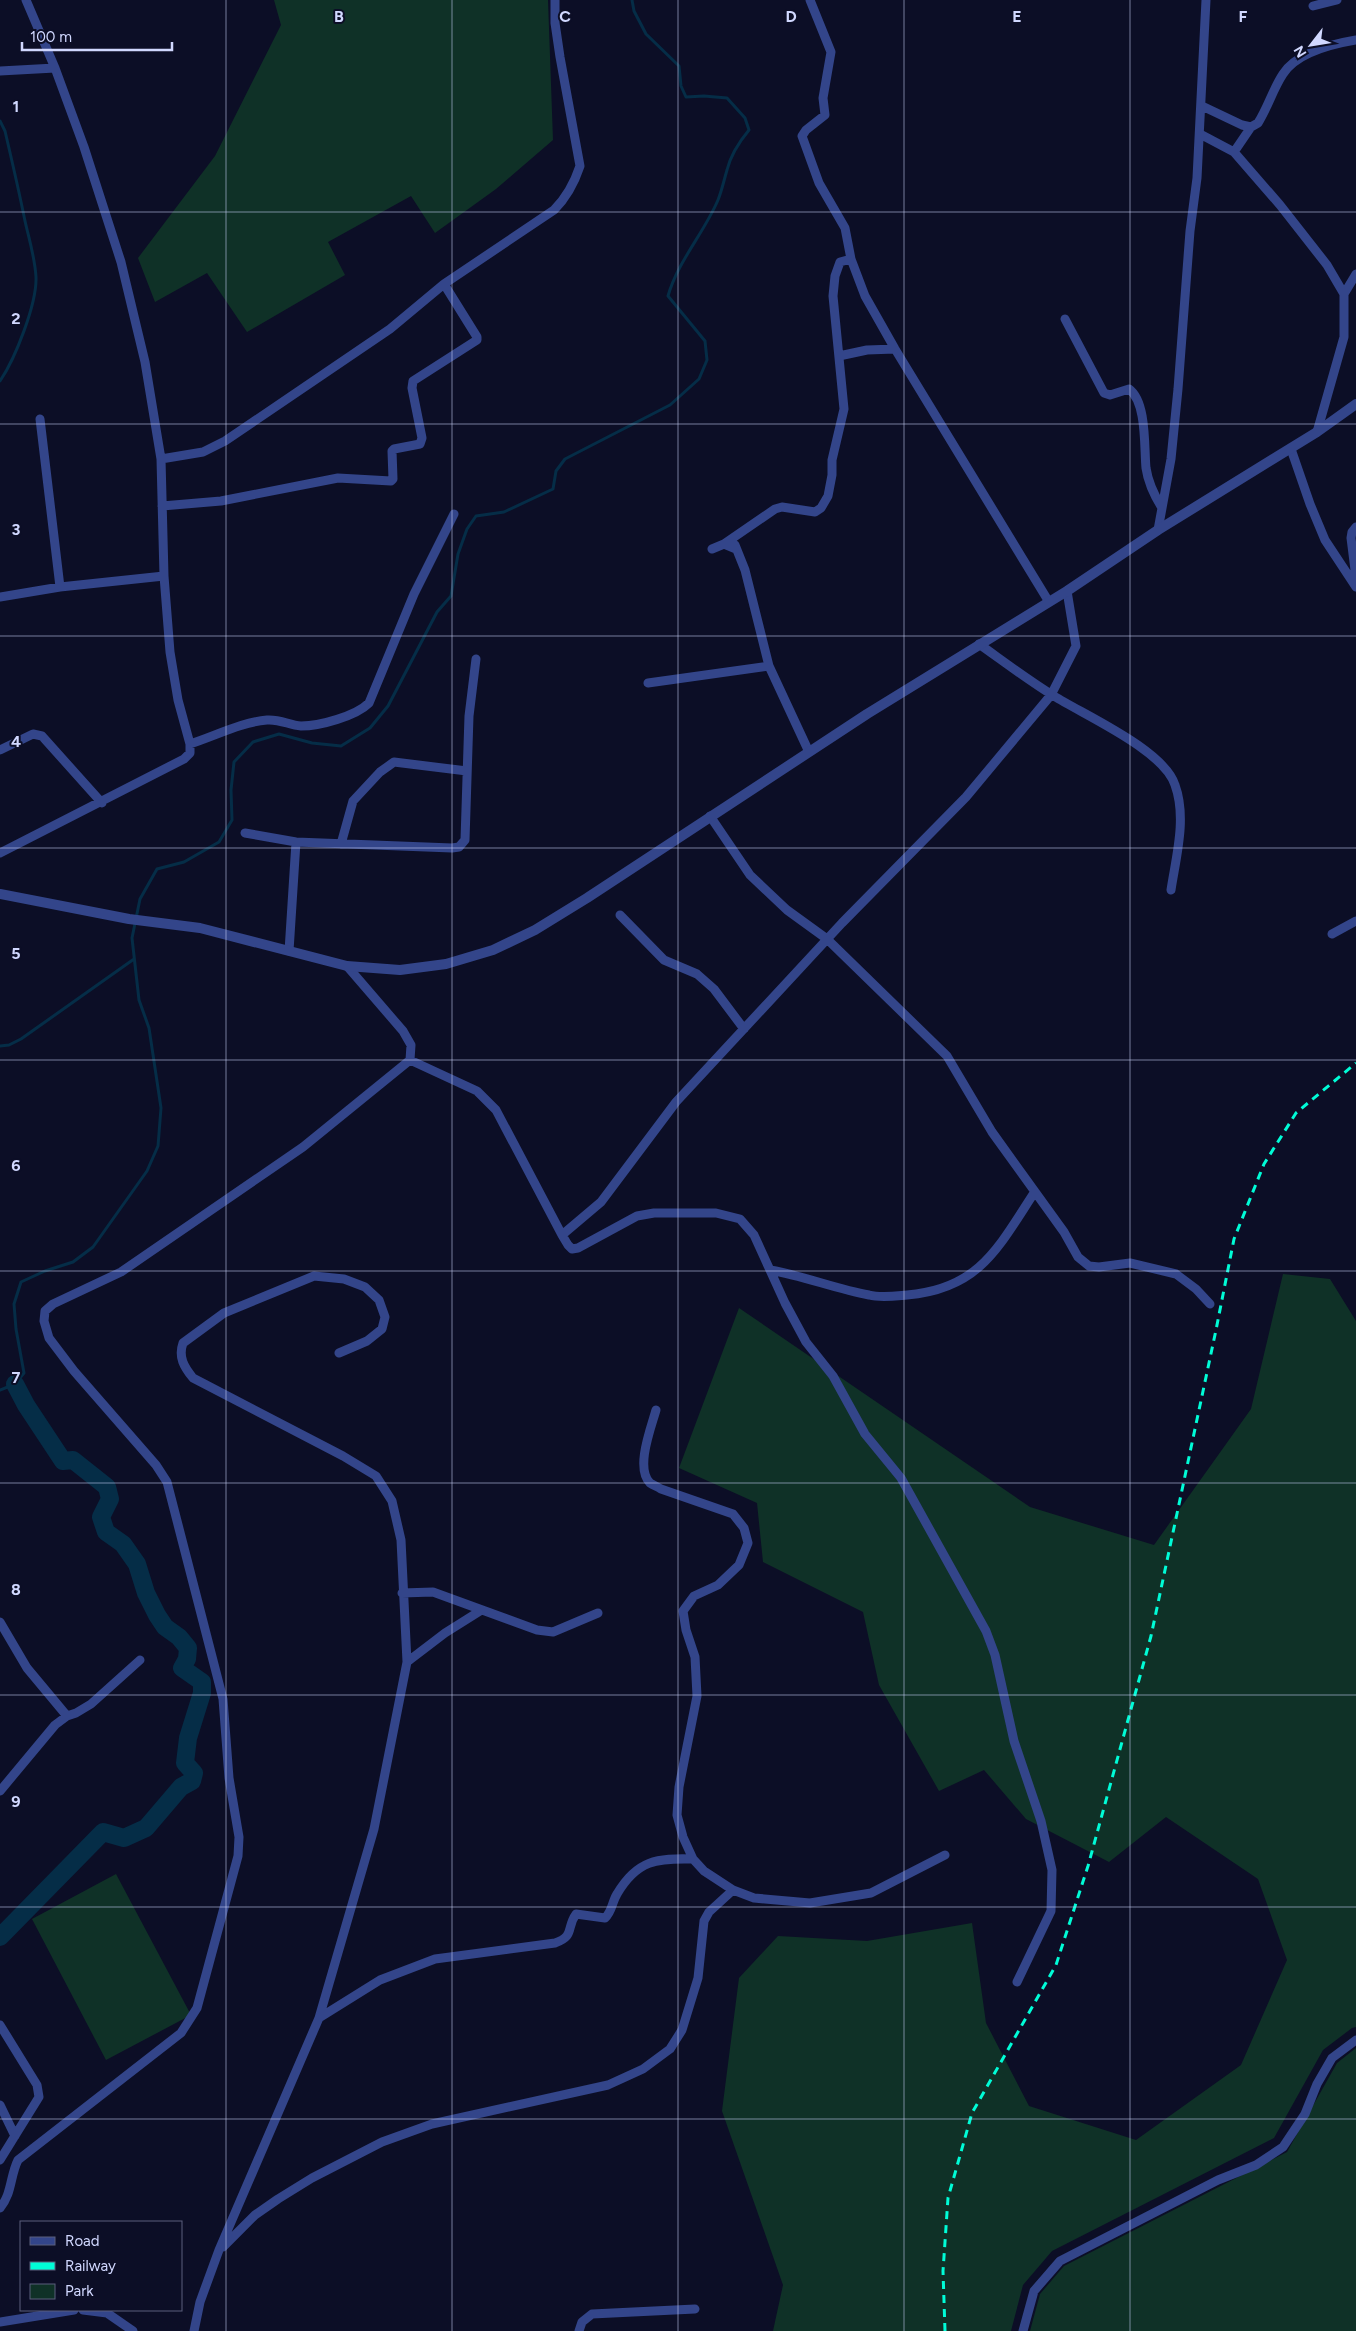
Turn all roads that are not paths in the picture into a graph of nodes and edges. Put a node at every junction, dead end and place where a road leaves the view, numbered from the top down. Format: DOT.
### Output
graph roads {
  1 [pos="26,0"];
  2 [pos="555,0"];
  3 [pos="810,0"];
  4 [pos="1206,0"];
  5 [pos="1337,0"];
  6 [pos="1313,6"];
  7 [pos="1356,40"];
  8 [pos="56,68"];
  9 [pos="0,71"];
  10 [pos="1202,106"];
  11 [pos="1251,127"];
  12 [pos="1200,134"];
  13 [pos="1234,152"];
  14 [pos="851,259"];
  15 [pos="1356,274"];
  16 [pos="444,284"];
  17 [pos="1344,294"];
  18 [pos="1064,319"];
  19 [pos="895,349"];
  20 [pos="839,356"];
  21 [pos="1356,404"];
  22 [pos="40,419"];
  23 [pos="1317,432"];
  24 [pos="1291,449"];
  25 [pos="161,458"];
  26 [pos="162,506"];
  27 [pos="1162,508"];
  28 [pos="454,514"];
  29 [pos="1356,527"];
  30 [pos="1158,530"];
  31 [pos="734,537"];
  32 [pos="724,544"];
  33 [pos="712,549"];
  34 [pos="736,549"];
  35 [pos="164,576"];
  36 [pos="1356,578"];
  37 [pos="60,587"];
  38 [pos="1356,587"];
  39 [pos="1067,591"];
  40 [pos="0,597"];
  41 [pos="1048,602"];
  42 [pos="979,644"];
  43 [pos="476,659"];
  44 [pos="769,666"];
  45 [pos="648,683"];
  46 [pos="1051,695"];
  47 [pos="190,744"];
  48 [pos="0,750"];
  49 [pos="810,752"];
  50 [pos="467,771"];
  51 [pos="102,803"];
  52 [pos="710,816"];
  53 [pos="245,833"];
  54 [pos="296,842"];
  55 [pos="341,844"];
  56 [pos="1,851"];
  57 [pos="1171,890"];
  58 [pos="0,894"];
  59 [pos="620,914"];
  60 [pos="1356,921"];
  61 [pos="1332,934"];
  62 [pos="827,939"];
  63 [pos="290,951"];
  64 [pos="347,966"];
  65 [pos="744,1029"];
  66 [pos="410,1060"];
  67 [pos="1034,1193"];
  68 [pos="562,1235"];
  69 [pos="770,1270"];
  70 [pos="1210,1304"];
  71 [pos="339,1353"];
  72 [pos="656,1410"];
  73 [pos="402,1593"];
  74 [pos="480,1611"];
  75 [pos="598,1613"];
  76 [pos="0,1622"];
  77 [pos="140,1660"];
  78 [pos="407,1662"];
  79 [pos="67,1716"];
  80 [pos="0,1791"];
  81 [pos="945,1855"];
  82 [pos="693,1859"];
  83 [pos="733,1890"];
  84 [pos="1017,1982"];
  85 [pos="319,2018"];
  86 [pos="0,2025"];
  87 [pos="1356,2040"];
  88 [pos="0,2105"];
  89 [pos="15,2136"];
  90 [pos="0,2161"];
  91 [pos="13,2170"];
  92 [pos="0,2208"];
  93 [pos="219,2250"];
  94 [pos="695,2309"];
  95 [pos="68,2311"];
  96 [pos="91,2311"];
  97 [pos="0,2322"];
  98 [pos="133,2331"];
  99 [pos="194,2331"];
  100 [pos="579,2331"];
  101 [pos="1023,2331"];
  1 -- 8 [label="street"];
  2 -- 16 [label="street"];
  3 -- 14 [label="street"];
  4 -- 10 [label="street"];
  5 -- 6 [label="street"];
  7 -- 11 [label="street"];
  8 -- 9 [label="street"];
  8 -- 25 [label="street"];
  10 -- 11 [label="street"];
  10 -- 12 [label="street"];
  11 -- 13 [label="street"];
  12 -- 13 [label="street"];
  12 -- 27 [label="street"];
  13 -- 17 [label="street"];
  14 -- 19 [label="street"];
  14 -- 20 [label="street"];
  15 -- 17 [label="street"];
  16 -- 25 [label="street"];
  16 -- 26 [label="street"];
  17 -- 23 [label="street"];
  18 -- 27 [label="street"];
  19 -- 20 [label="street"];
  19 -- 41 [label="street"];
  20 -- 31 [label="street"];
  21 -- 23 [label="street"];
  22 -- 37 [label="street"];
  23 -- 24 [label="street"];
  24 -- 30 [label="street"];
  24 -- 38 [label="street"];
  25 -- 26 [label="street"];
  26 -- 35 [label="street"];
  27 -- 30 [label="street"];
  28 -- 47 [label="street"];
  29 -- 36 [label="street"];
  30 -- 39 [label="street"];
  31 -- 32 [label="street"];
  31 -- 34 [label="street"];
  32 -- 33 [label="street"];
  32 -- 34 [label="street"];
  34 -- 44 [label="street"];
  35 -- 37 [label="street"];
  35 -- 47 [label="street"];
  37 -- 40 [label="street"];
  39 -- 41 [label="street"];
  39 -- 46 [label="street"];
  41 -- 42 [label="street"];
  42 -- 46 [label="street"];
  42 -- 49 [label="street"];
  43 -- 50 [label="street"];
  44 -- 45 [label="street"];
  44 -- 49 [label="street"];
  46 -- 57 [label="street"];
  46 -- 62 [label="street"];
  47 -- 51 [label="street"];
  48 -- 51 [label="street"];
  49 -- 52 [label="street"];
  50 -- 55 [label="street"];
  50 -- 55 [label="street"];
  51 -- 56 [label="street"];
  52 -- 62 [label="street"];
  52 -- 64 [label="street"];
  53 -- 54 [label="street"];
  54 -- 55 [label="street"];
  54 -- 63 [label="street"];
  58 -- 63 [label="street"];
  59 -- 65 [label="street"];
  60 -- 61 [label="street"];
  62 -- 65 [label="street"];
  62 -- 67 [label="street"];
  63 -- 64 [label="street"];
  64 -- 66 [label="street"];
  65 -- 68 [label="street"];
  66 -- 68 [label="street"];
  66 -- 91 [label="street"];
  67 -- 69 [label="street"];
  67 -- 70 [label="street"];
  68 -- 69 [label="street"];
  69 -- 84 [label="street"];
  71 -- 73 [label="street"];
  72 -- 82 [label="street"];
  73 -- 74 [label="street"];
  73 -- 78 [label="street"];
  74 -- 75 [label="street"];
  74 -- 78 [label="street"];
  76 -- 79 [label="street"];
  77 -- 79 [label="street"];
  78 -- 85 [label="street"];
  79 -- 80 [label="street"];
  81 -- 83 [label="street"];
  82 -- 83 [label="street"];
  82 -- 85 [label="street"];
  83 -- 93 [label="street"];
  85 -- 93 [label="street"];
  86 -- 89 [label="street"];
  87 -- 101 [label="street"];
  88 -- 89 [label="street"];
  89 -- 90 [label="street"];
  90 -- 91 [label="street"];
  91 -- 92 [label="street"];
  93 -- 99 [label="street"];
  94 -- 100 [label="street"];
  95 -- 97 [label="street"];
  96 -- 98 [label="street"];
}
